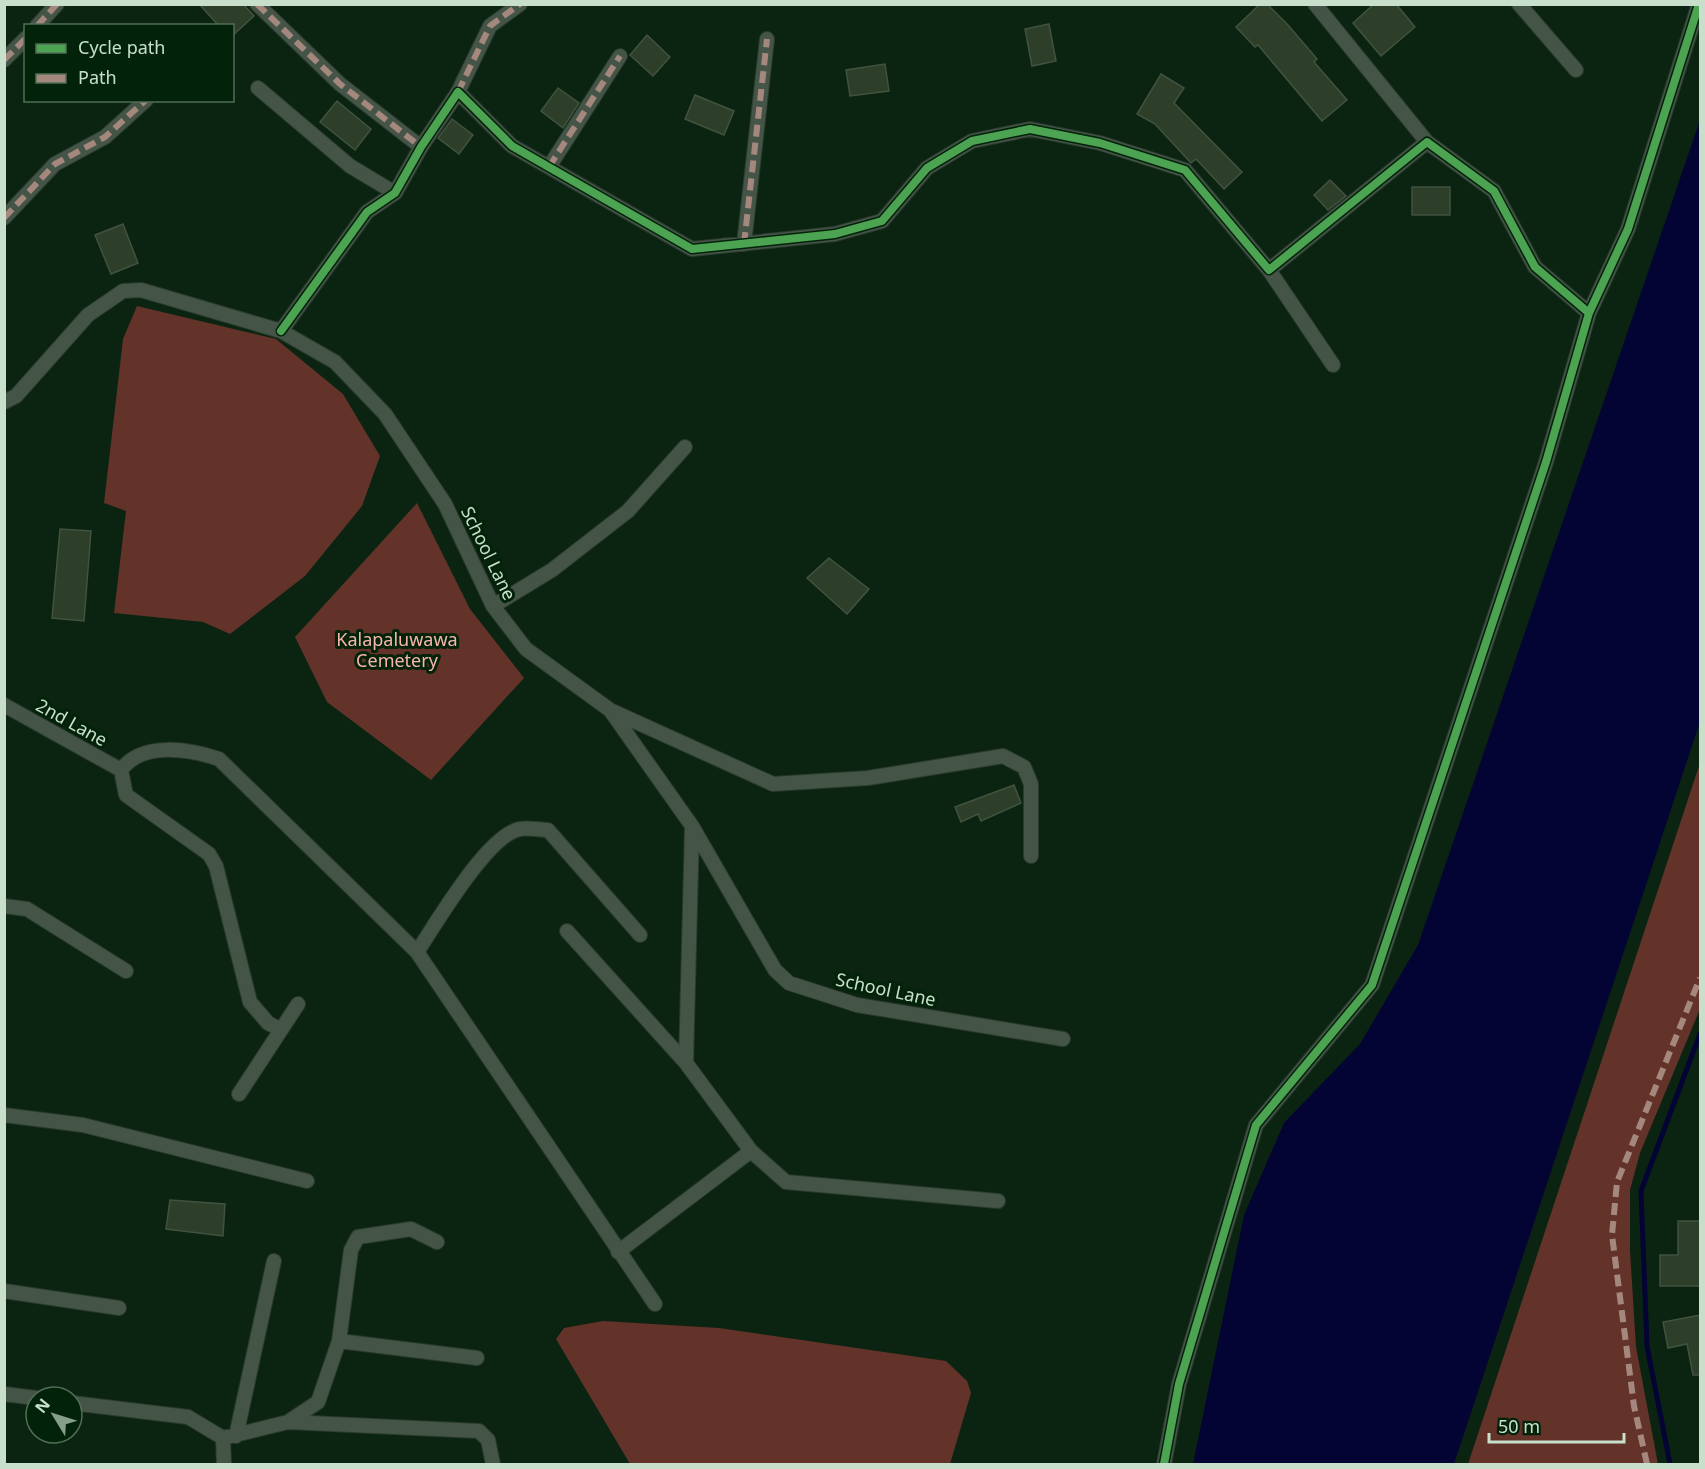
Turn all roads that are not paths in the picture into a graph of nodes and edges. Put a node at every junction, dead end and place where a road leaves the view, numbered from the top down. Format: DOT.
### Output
graph roads {
  1 [pos="57,4"];
  2 [pos="257,4"];
  3 [pos="520,4"];
  4 [pos="1315,4"];
  5 [pos="1519,4"];
  6 [pos="1698,4"];
  7 [pos="39,24"];
  8 [pos="767,39"];
  9 [pos="24,40"];
  10 [pos="620,56"];
  11 [pos="4,60"];
  12 [pos="1576,70"];
  13 [pos="258,88"];
  14 [pos="458,92"];
  15 [pos="144,102"];
  16 [pos="1427,142"];
  17 [pos="421,147"];
  18 [pos="549,167"];
  19 [pos="395,193"];
  20 [pos="4,218"];
  21 [pos="744,244"];
  22 [pos="1269,270"];
  23 [pos="1589,313"];
  24 [pos="281,331"];
  25 [pos="1333,364"];
  26 [pos="4,402"];
  27 [pos="685,447"];
  28 [pos="493,606"];
  29 [pos="4,705"];
  30 [pos="610,710"];
  31 [pos="122,771"];
  32 [pos="692,826"];
  33 [pos="1031,856"];
  34 [pos="4,906"];
  35 [pos="567,931"];
  36 [pos="639,934"];
  37 [pos="417,952"];
  38 [pos="126,971"];
  39 [pos="298,1004"];
  40 [pos="281,1030"];
  41 [pos="1063,1039"];
  42 [pos="686,1063"];
  43 [pos="239,1094"];
  44 [pos="4,1115"];
  45 [pos="752,1151"];
  46 [pos="307,1181"];
  47 [pos="998,1202"];
  48 [pos="437,1242"];
  49 [pos="618,1252"];
  50 [pos="274,1261"];
  51 [pos="4,1291"];
  52 [pos="655,1304"];
  53 [pos="119,1308"];
  54 [pos="339,1341"];
  55 [pos="477,1358"];
  56 [pos="4,1394"];
  57 [pos="24,1396"];
  58 [pos="84,1404"];
  59 [pos="288,1422"];
  60 [pos="229,1437"];
  61 [pos="224,1464"];
  62 [pos="493,1464"];
  63 [pos="1164,1464"];
  1 -- 7 [label="street"];
  2 -- 17 [label="street"];
  3 -- 14 [label="street"];
  4 -- 16 [label="street"];
  5 -- 12 [label="street"];
  6 -- 23 [label="street"];
  8 -- 21 [label="street"];
  9 -- 11 [label="street"];
  10 -- 18 [label="street"];
  13 -- 19 [label="street"];
  14 -- 17 [label="street"];
  14 -- 18 [label="street"];
  15 -- 20 [label="street"];
  16 -- 22 [label="street"];
  16 -- 23 [label="street"];
  17 -- 19 [label="street"];
  18 -- 21 [label="street"];
  19 -- 24 [label="street"];
  21 -- 22 [label="street"];
  22 -- 25 [label="street"];
  23 -- 63 [label="street"];
  24 -- 26 [label="street, School Lane"];
  24 -- 28 [label="street, School Lane"];
  27 -- 28 [label="street"];
  28 -- 30 [label="street, School Lane"];
  29 -- 31 [label="street, 2nd Lane"];
  30 -- 32 [label="street, School Lane"];
  30 -- 33 [label="street"];
  31 -- 37 [label="street"];
  31 -- 40 [label="street"];
  32 -- 41 [label="street, School Lane"];
  32 -- 42 [label="street"];
  34 -- 38 [label="street"];
  35 -- 42 [label="street"];
  36 -- 37 [label="street"];
  37 -- 49 [label="street"];
  39 -- 40 [label="street"];
  40 -- 43 [label="street"];
  42 -- 45 [label="street"];
  44 -- 46 [label="street"];
  45 -- 47 [label="street"];
  45 -- 49 [label="street"];
  48 -- 54 [label="street"];
  49 -- 52 [label="street"];
  50 -- 60 [label="street"];
  51 -- 53 [label="street"];
  54 -- 55 [label="street"];
  54 -- 59 [label="street"];
  56 -- 57 [label="street"];
  58 -- 60 [label="street"];
  59 -- 60 [label="street"];
  59 -- 62 [label="street"];
  60 -- 61 [label="street"];
}
